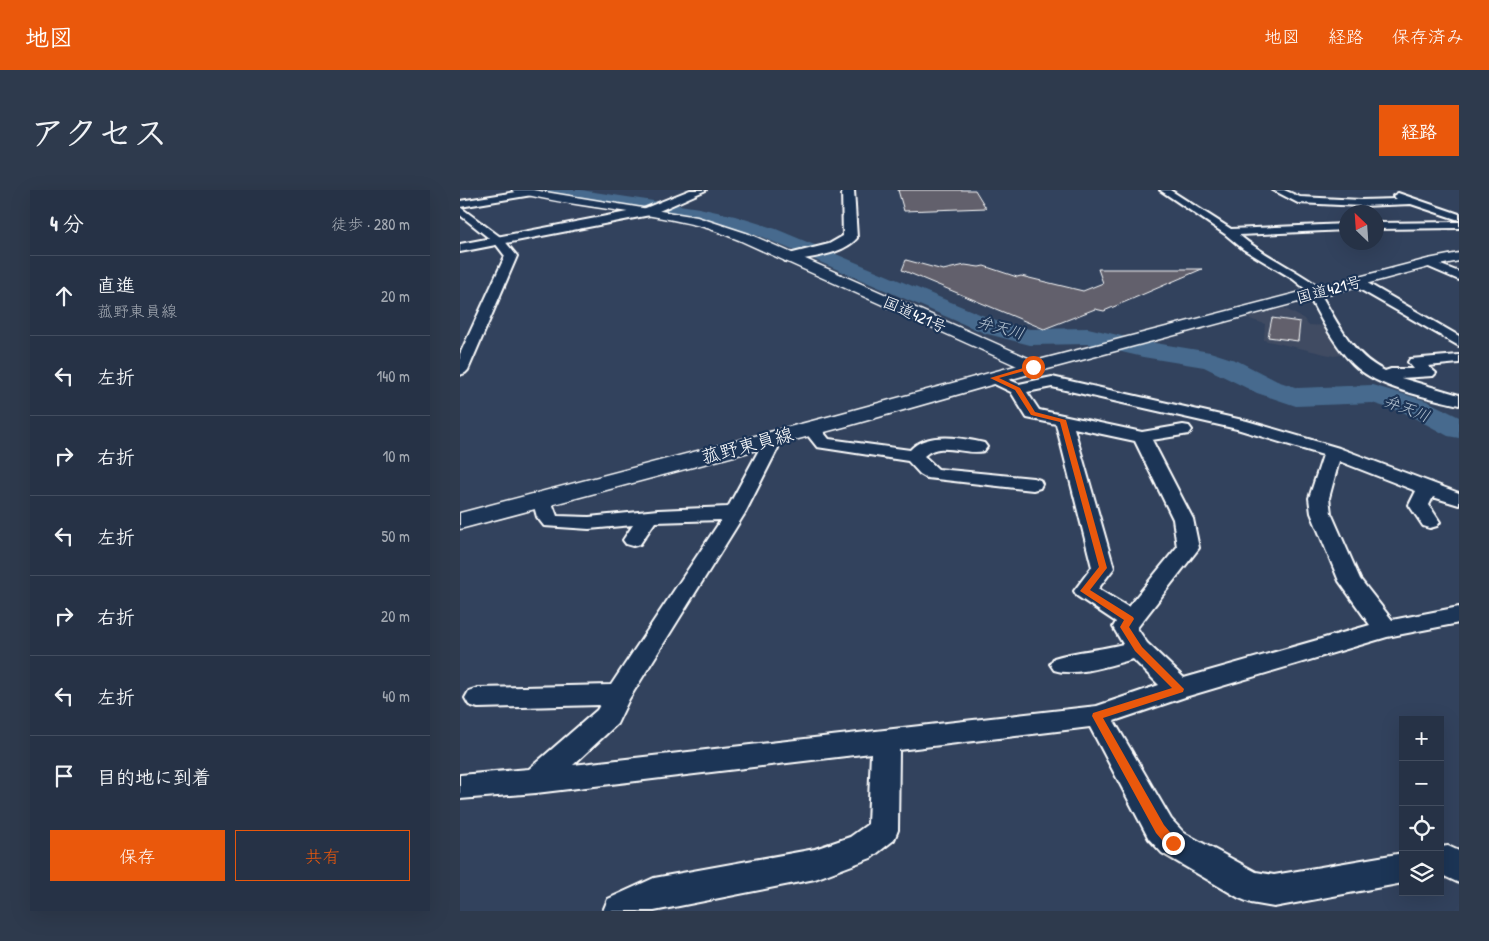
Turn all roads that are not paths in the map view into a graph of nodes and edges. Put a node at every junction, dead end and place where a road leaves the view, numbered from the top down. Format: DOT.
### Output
graph roads {
  1 [pos="700,190"];
  2 [pos="848,190"];
  3 [pos="1164,190"];
  4 [pos="1277,190"];
  5 [pos="524,191"];
  6 [pos="1386,192"];
  7 [pos="1449,202"];
  8 [pos="1416,203"];
  9 [pos="460,204"];
  10 [pos="460,210"];
  11 [pos="649,211"];
  12 [pos="1459,217"];
  13 [pos="1459,225"];
  14 [pos="1384,226"];
  15 [pos="1339,227"];
  16 [pos="1229,232"];
  17 [pos="499,241"];
  18 [pos="460,248"];
  19 [pos="798,256"];
  20 [pos="1459,257"];
  21 [pos="1428,263"];
  22 [pos="1459,276"];
  23 [pos="1354,282"];
  24 [pos="1316,292"];
  25 [pos="1459,342"];
  26 [pos="1459,359"];
  27 [pos="1033,367"];
  28 [pos="460,370"];
  29 [pos="1380,374"];
  30 [pos="993,378"];
  31 [pos="1018,389"];
  32 [pos="1459,400"];
  33 [pos="1063,420"];
  34 [pos="811,428"];
  35 [pos="1183,430"];
  36 [pos="1142,437"];
  37 [pos="769,439"];
  38 [pos="978,447"];
  39 [pos="1333,452"];
  40 [pos="914,456"];
  41 [pos="1033,484"];
  42 [pos="1428,489"];
  43 [pos="542,499"];
  44 [pos="1459,499"];
  45 [pos="736,513"];
  46 [pos="648,518"];
  47 [pos="460,521"];
  48 [pos="1430,522"];
  49 [pos="633,540"];
  50 [pos="1459,615"];
  51 [pos="1130,619"];
  52 [pos="1386,629"];
  53 [pos="1138,649"];
  54 [pos="1064,664"];
  55 [pos="1179,689"];
  56 [pos="618,695"];
  57 [pos="478,698"];
  58 [pos="1097,716"];
  59 [pos="885,741"];
  60 [pos="536,781"];
  61 [pos="460,787"];
  62 [pos="1444,861"];
  63 [pos="1459,868"];
  64 [pos="1399,869"];
  65 [pos="620,911"];
  1 -- 11 [label="street"];
  2 -- 19 [label="street"];
  3 -- 16 [label="street"];
  4 -- 8 [label="street"];
  5 -- 9 [label="street"];
  5 -- 11 [label="main road, 国道421号"];
  6 -- 8 [label="street"];
  7 -- 8 [label="street"];
  8 -- 12 [label="street"];
  10 -- 17 [label="street"];
  11 -- 17 [label="street"];
  11 -- 19 [label="main road, 国道421号"];
  13 -- 14 [label="street"];
  15 -- 16 [label="street"];
  16 -- 24 [label="street"];
  17 -- 18 [label="street"];
  17 -- 28 [label="street"];
  19 -- 27 [label="main road, 国道421号"];
  20 -- 21 [label="main road, 国道421号"];
  21 -- 22 [label="street"];
  21 -- 23 [label="main road, 国道421号"];
  23 -- 24 [label="main road, 国道421号"];
  23 -- 25 [label="street"];
  24 -- 27 [label="main road, 国道421号"];
  24 -- 29 [label="street"];
  26 -- 29 [label="street"];
  27 -- 30 [label="main road, 菰野東員線"];
  29 -- 32 [label="street"];
  30 -- 31 [label="street"];
  30 -- 34 [label="main road, 菰野東員線"];
  31 -- 33 [label="street"];
  31 -- 39 [label="street"];
  33 -- 36 [label="street"];
  33 -- 51 [label="street"];
  34 -- 37 [label="main road, 菰野東員線"];
  34 -- 40 [label="street"];
  35 -- 36 [label="street"];
  36 -- 51 [label="street"];
  37 -- 43 [label="main road, 菰野東員線"];
  37 -- 45 [label="street"];
  38 -- 40 [label="street"];
  39 -- 42 [label="street"];
  39 -- 52 [label="street"];
  40 -- 41 [label="street"];
  42 -- 44 [label="street"];
  42 -- 48 [label="street"];
  43 -- 46 [label="street"];
  43 -- 47 [label="main road, 菰野東員線"];
  45 -- 46 [label="street"];
  45 -- 56 [label="street"];
  46 -- 49 [label="street"];
  50 -- 52 [label="street"];
  51 -- 53 [label="street"];
  52 -- 55 [label="street"];
  53 -- 54 [label="street"];
  53 -- 55 [label="street"];
  55 -- 58 [label="street"];
  56 -- 57 [label="street"];
  56 -- 60 [label="street"];
  58 -- 59 [label="street"];
  58 -- 64 [label="street"];
  59 -- 60 [label="street"];
  59 -- 65 [label="street"];
  60 -- 61 [label="street"];
  62 -- 63 [label="street"];
}
